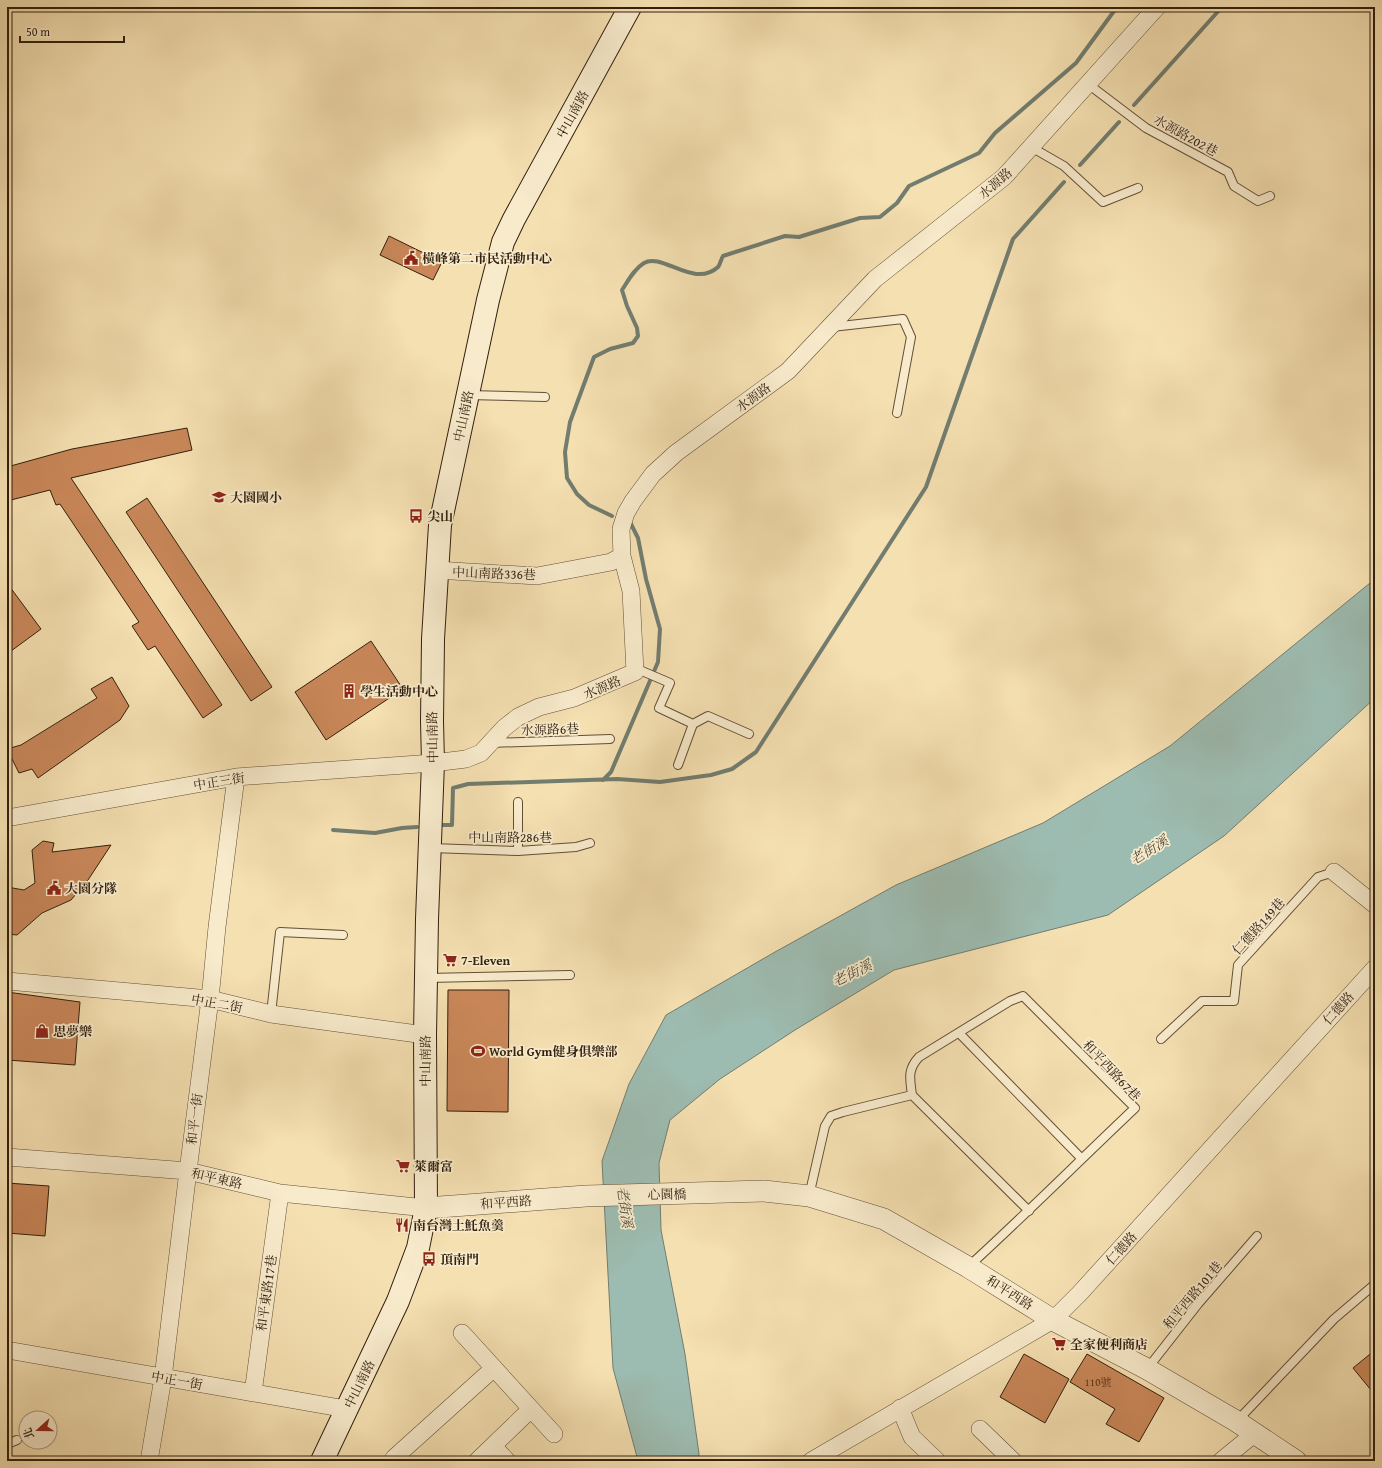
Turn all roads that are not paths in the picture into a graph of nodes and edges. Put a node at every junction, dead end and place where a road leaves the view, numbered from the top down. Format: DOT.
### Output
graph roads {
  1 [pos="630,7"];
  2 [pos="1156,7"];
  3 [pos="1088,84"];
  4 [pos="1031,147"];
  5 [pos="1138,188"];
  6 [pos="1270,196"];
  7 [pos="830,328"];
  8 [pos="467,395"];
  9 [pos="545,397"];
  10 [pos="897,413"];
  11 [pos="622,556"];
  12 [pos="436,570"];
  13 [pos="640,670"];
  14 [pos="693,724"];
  15 [pos="749,734"];
  16 [pos="610,739"];
  17 [pos="490,743"];
  18 [pos="433,763"];
  19 [pos="678,765"];
  20 [pos="236,778"];
  21 [pos="518,802"];
  22 [pos="7,818"];
  23 [pos="590,843"];
  24 [pos="429,848"];
  25 [pos="518,851"];
  26 [pos="1334,872"];
  27 [pos="1375,905"];
  28 [pos="343,934"];
  29 [pos="1375,968"];
  30 [pos="570,975"];
  31 [pos="426,978"];
  32 [pos="7,981"];
  33 [pos="210,1000"];
  34 [pos="271,1014"];
  35 [pos="959,1034"];
  36 [pos="425,1035"];
  37 [pos="1161,1039"];
  38 [pos="912,1095"];
  39 [pos="7,1157"];
  40 [pos="1081,1158"];
  41 [pos="188,1171"];
  42 [pos="280,1193"];
  43 [pos="700,1193"];
  44 [pos="586,1196"];
  45 [pos="809,1196"];
  46 [pos="426,1208"];
  47 [pos="1029,1211"];
  48 [pos="1257,1236"];
  49 [pos="968,1267"];
  50 [pos="1375,1284"];
  51 [pos="1053,1320"];
  52 [pos="462,1333"];
  53 [pos="7,1350"];
  54 [pos="494,1368"];
  55 [pos="1147,1369"];
  56 [pos="163,1378"];
  57 [pos="253,1393"];
  58 [pos="900,1408"];
  59 [pos="346,1409"];
  60 [pos="531,1409"];
  61 [pos="1236,1421"];
  62 [pos="980,1429"];
  63 [pos="554,1434"];
  64 [pos="1254,1434"];
  65 [pos="17,1440"];
  66 [pos="7,1444"];
  67 [pos="492,1446"];
  68 [pos="149,1461"];
  69 [pos="322,1461"];
  70 [pos="397,1461"];
  71 [pos="477,1461"];
  72 [pos="506,1461"];
  73 [pos="811,1461"];
  74 [pos="937,1461"];
  75 [pos="1013,1461"];
  76 [pos="1221,1461"];
  77 [pos="1296,1461"];
  1 -- 8 [label="main road, 中山南路"];
  2 -- 3 [label="street, 水源路"];
  3 -- 4 [label="street, 水源路"];
  3 -- 6 [label="lane, 水源路202巷"];
  4 -- 5 [label="lane"];
  4 -- 7 [label="street, 水源路"];
  7 -- 10 [label="lane"];
  7 -- 11 [label="street, 水源路"];
  8 -- 9 [label="lane"];
  8 -- 12 [label="main road, 中山南路"];
  11 -- 12 [label="street, 中山南路336巷"];
  11 -- 13 [label="street, 水源路"];
  12 -- 18 [label="main road, 中山南路"];
  13 -- 14 [label="lane"];
  13 -- 17 [label="street, 水源路"];
  14 -- 15 [label="lane"];
  14 -- 19 [label="lane"];
  16 -- 17 [label="lane, 水源路6巷"];
  17 -- 18 [label="street, 水源路"];
  18 -- 20 [label="street, 中正三街"];
  18 -- 24 [label="main road, 中山南路"];
  20 -- 22 [label="street, 中正三街"];
  20 -- 33 [label="street, 和平一街"];
  21 -- 25 [label="lane"];
  23 -- 25 [label="lane, 中山南路286巷"];
  24 -- 25 [label="lane, 中山南路286巷"];
  24 -- 31 [label="main road, 中山南路"];
  26 -- 27 [label="street"];
  26 -- 37 [label="lane, 仁德路149巷"];
  28 -- 34 [label="lane"];
  29 -- 51 [label="street, 仁德路"];
  30 -- 31 [label="lane"];
  31 -- 36 [label="main road, 中山南路"];
  32 -- 33 [label="street, 中正二街"];
  33 -- 34 [label="street, 中正二街"];
  33 -- 41 [label="street, 和平一街"];
  34 -- 36 [label="street, 中正二街"];
  35 -- 38 [label="lane"];
  35 -- 40 [label="lane"];
  35 -- 40 [label="lane, 和平西路67巷"];
  36 -- 46 [label="main road, 中山南路"];
  38 -- 45 [label="lane"];
  38 -- 47 [label="lane"];
  39 -- 41 [label="street, 和平東路"];
  40 -- 47 [label="lane, 和平西路67巷"];
  41 -- 42 [label="street, 和平東路"];
  41 -- 56 [label="street, 和平一街"];
  42 -- 46 [label="street, 和平東路"];
  42 -- 57 [label="street, 和平東路17巷"];
  43 -- 44 [label="street, 心園橋"];
  43 -- 45 [label="street, 和平西路"];
  44 -- 46 [label="street, 和平西路"];
  45 -- 49 [label="street, 和平西路"];
  46 -- 59 [label="main road, 中山南路"];
  47 -- 49 [label="lane, 和平西路67巷"];
  48 -- 55 [label="lane, 和平西路101巷"];
  49 -- 51 [label="street, 和平西路"];
  50 -- 61 [label="lane"];
  51 -- 55 [label="street, 和平西路"];
  51 -- 58 [label="street, 仁德路"];
  52 -- 54 [label="street"];
  53 -- 56 [label="street, 中正一街"];
  54 -- 60 [label="street"];
  54 -- 70 [label="street"];
  55 -- 61 [label="street, 和平西路"];
  56 -- 57 [label="street, 中正一街"];
  56 -- 68 [label="street, 和平一街"];
  57 -- 59 [label="street, 中正一街"];
  58 -- 73 [label="street, 仁德路"];
  58 -- 74 [label="street"];
  59 -- 69 [label="main road, 中山南路"];
  60 -- 63 [label="street"];
  60 -- 67 [label="street"];
  61 -- 64 [label="street, 和平西路"];
  62 -- 75 [label="street"];
  64 -- 76 [label="street"];
  64 -- 77 [label="street, 和平西路"];
  65 -- 66 [label="lane"];
  67 -- 71 [label="street"];
  67 -- 72 [label="street"];
}
